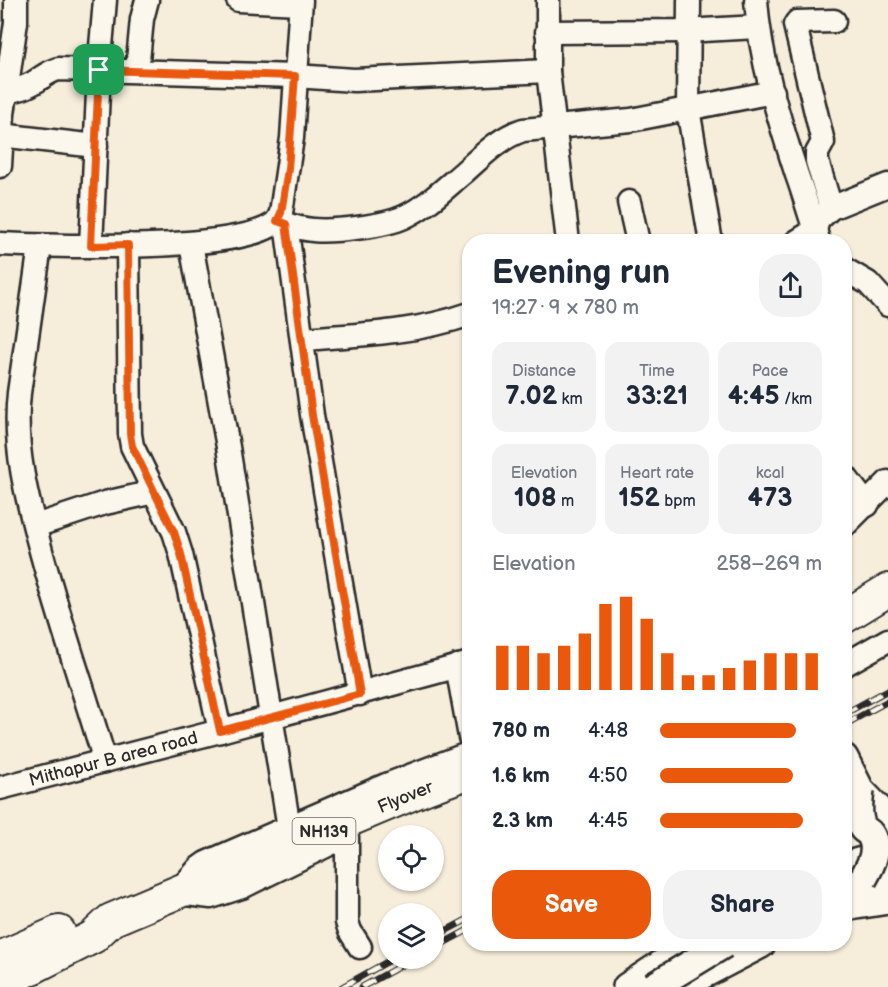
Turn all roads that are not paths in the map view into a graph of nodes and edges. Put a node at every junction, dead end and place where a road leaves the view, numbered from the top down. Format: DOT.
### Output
graph roads {
  1 [pos="16,0"];
  2 [pos="105,0"];
  3 [pos="147,0"];
  4 [pos="238,0"];
  5 [pos="548,0"];
  6 [pos="689,0"];
  7 [pos="756,0"];
  8 [pos="300,1"];
  9 [pos="834,21"];
  10 [pos="758,27"];
  11 [pos="689,31"];
  12 [pos="547,32"];
  13 [pos="99,70"];
  14 [pos="137,71"];
  15 [pos="548,71"];
  16 [pos="295,76"];
  17 [pos="773,92"];
  18 [pos="3,93"];
  19 [pos="688,109"];
  20 [pos="554,128"];
  21 [pos="1,135"];
  22 [pos="96,146"];
  23 [pos="0,166"];
  24 [pos="888,185"];
  25 [pos="629,202"];
  26 [pos="831,208"];
  27 [pos="281,223"];
  28 [pos="567,234"];
  29 [pos="636,234"];
  30 [pos="710,234"];
  31 [pos="809,234"];
  32 [pos="812,234"];
  33 [pos="0,244"];
  34 [pos="191,244"];
  35 [pos="128,245"];
  36 [pos="40,246"];
  37 [pos="91,246"];
  38 [pos="852,274"];
  39 [pos="888,305"];
  40 [pos="462,316"];
  41 [pos="302,339"];
  42 [pos="888,482"];
  43 [pos="852,485"];
  44 [pos="154,492"];
  45 [pos="867,505"];
  46 [pos="852,519"];
  47 [pos="35,526"];
  48 [pos="888,590"];
  49 [pos="852,612"];
  50 [pos="886,646"];
  51 [pos="852,661"];
  52 [pos="462,665"];
  53 [pos="360,694"];
  54 [pos="273,717"];
  55 [pos="220,731"];
  56 [pos="462,756"];
  57 [pos="105,761"];
  58 [pos="852,774"];
  59 [pos="462,775"];
  60 [pos="0,788"];
  61 [pos="462,790"];
  62 [pos="860,790"];
  63 [pos="888,819"];
  64 [pos="289,828"];
  65 [pos="347,837"];
  66 [pos="888,854"];
  67 [pos="860,876"];
  68 [pos="178,893"];
  69 [pos="888,894"];
  70 [pos="852,897"];
  71 [pos="888,900"];
  72 [pos="852,906"];
  73 [pos="360,947"];
  74 [pos="659,951"];
  75 [pos="682,951"];
  76 [pos="719,951"];
  77 [pos="721,951"];
  78 [pos="2,966"];
  79 [pos="611,987"];
  80 [pos="627,987"];
  81 [pos="653,987"];
  82 [pos="679,987"];
  1 -- 18 [label="street"];
  2 -- 13 [label="street"];
  3 -- 14 [label="street"];
  4 -- 8 [label="street"];
  5 -- 12 [label="street"];
  6 -- 11 [label="street"];
  7 -- 10 [label="street"];
  8 -- 16 [label="street"];
  9 -- 26 [label="street"];
  10 -- 11 [label="street"];
  10 -- 17 [label="street"];
  11 -- 12 [label="street"];
  11 -- 19 [label="street"];
  12 -- 15 [label="street"];
  13 -- 14 [label="street"];
  13 -- 18 [label="street"];
  13 -- 22 [label="street"];
  14 -- 16 [label="street"];
  15 -- 16 [label="street"];
  15 -- 20 [label="street"];
  16 -- 27 [label="street"];
  17 -- 19 [label="street"];
  17 -- 31 [label="street"];
  18 -- 21 [label="street"];
  19 -- 20 [label="street"];
  19 -- 30 [label="street"];
  20 -- 27 [label="street"];
  20 -- 28 [label="street"];
  21 -- 22 [label="street"];
  21 -- 23 [label="street"];
  22 -- 37 [label="street"];
  24 -- 26 [label="street"];
  25 -- 29 [label="street"];
  26 -- 32 [label="street"];
  27 -- 34 [label="street"];
  27 -- 41 [label="street"];
  33 -- 36 [label="street"];
  34 -- 35 [label="street"];
  34 -- 54 [label="street"];
  35 -- 37 [label="street"];
  35 -- 44 [label="street"];
  36 -- 37 [label="street"];
  36 -- 47 [label="street"];
  38 -- 39 [label="street"];
  40 -- 41 [label="street"];
  41 -- 53 [label="street"];
  42 -- 45 [label="street"];
  43 -- 45 [label="street"];
  44 -- 47 [label="street"];
  44 -- 55 [label="street"];
  45 -- 46 [label="street"];
  47 -- 57 [label="street"];
  48 -- 49 [label="highway"];
  50 -- 51 [label="street"];
  52 -- 53 [label="street, Mithapur B area road"];
  53 -- 54 [label="street, Mithapur B area road"];
  54 -- 55 [label="street, Mithapur B area road"];
  54 -- 64 [label="street"];
  55 -- 57 [label="street, Mithapur B area road"];
  56 -- 64 [label="street"];
  57 -- 60 [label="street, Mithapur B area road"];
  58 -- 62 [label="main road"];
  59 -- 68 [label="highway, Flyover / NH139"];
  61 -- 65 [label="street"];
  62 -- 63 [label="main road"];
  62 -- 67 [label="main road, bridge"];
  64 -- 68 [label="street"];
  65 -- 68 [label="street"];
  65 -- 73 [label="street"];
  66 -- 67 [label="main road"];
  68 -- 78 [label="highway, NH139"];
  69 -- 70 [label="main road"];
  71 -- 72 [label="main road"];
  74 -- 79 [label="main road"];
  75 -- 80 [label="main road"];
  76 -- 81 [label="main road, bridge"];
  77 -- 82 [label="main road"];
}
